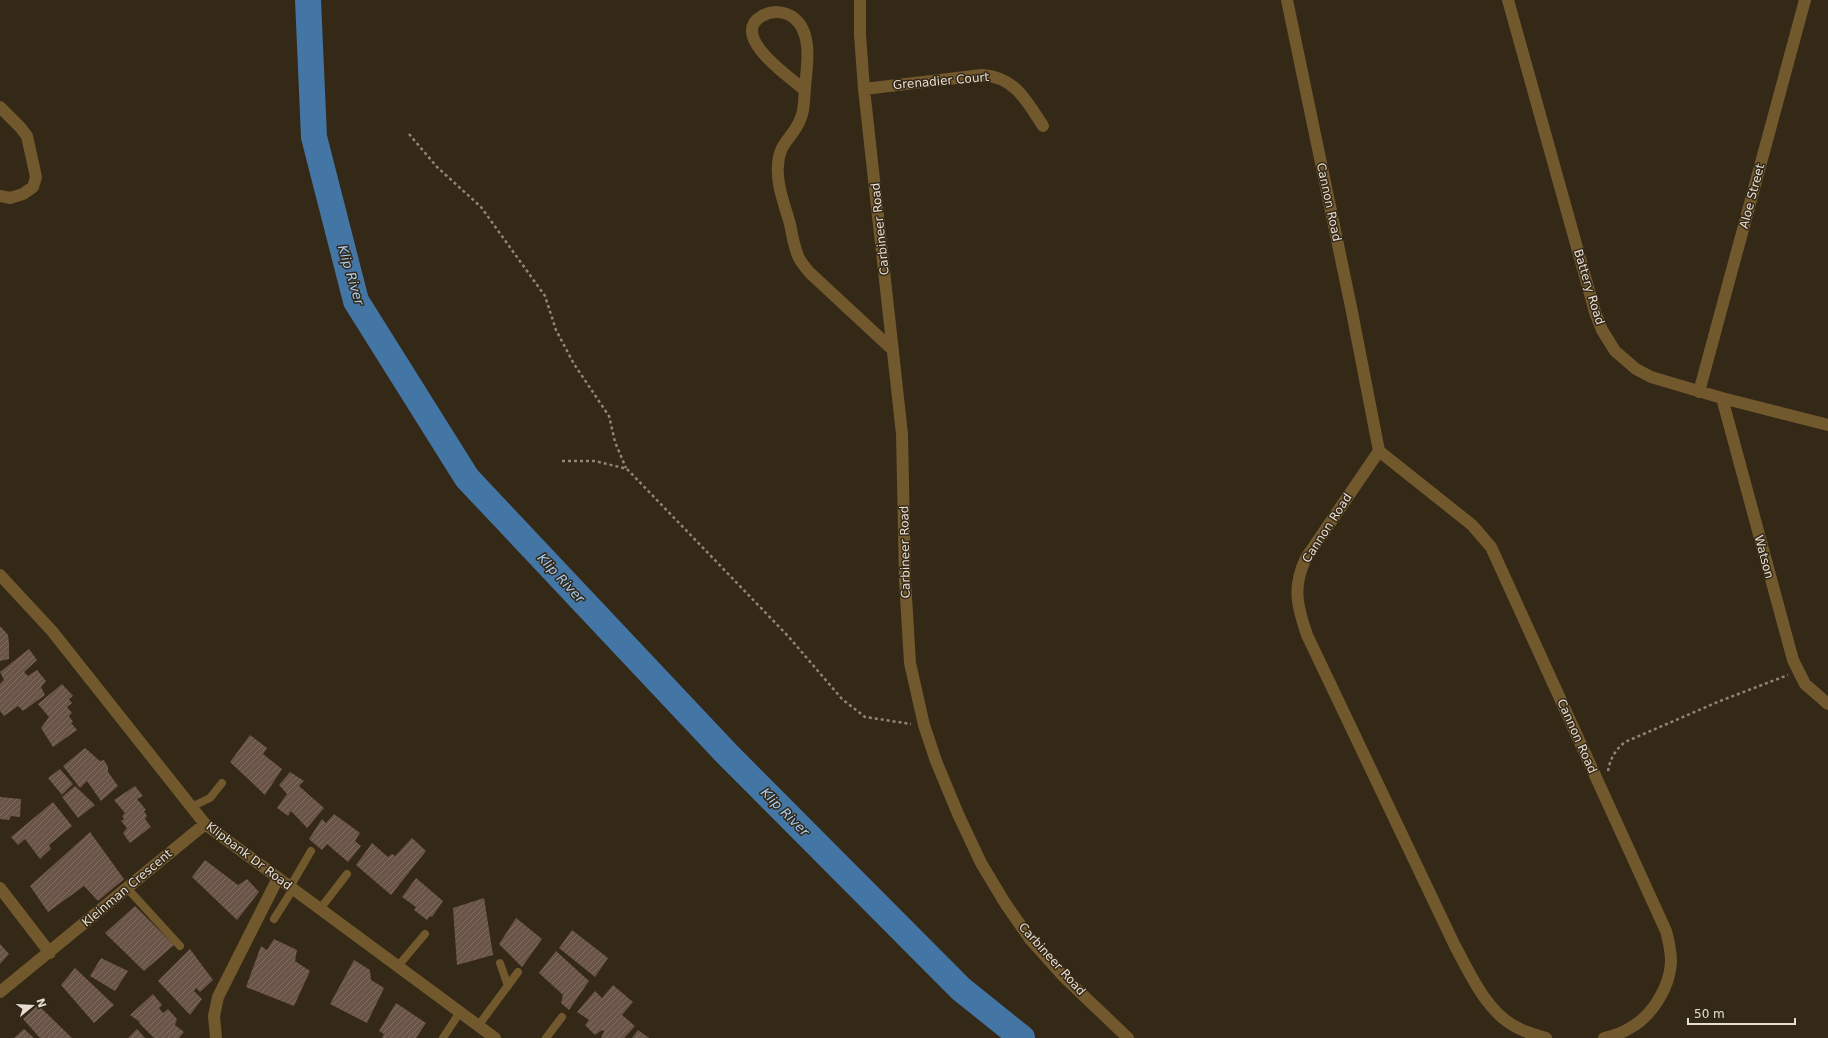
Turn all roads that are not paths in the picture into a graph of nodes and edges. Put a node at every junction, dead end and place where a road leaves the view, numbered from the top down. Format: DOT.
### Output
graph roads {
  1 [pos="860,0"];
  2 [pos="1287,0"];
  3 [pos="1508,0"];
  4 [pos="1805,0"];
  5 [pos="864,89"];
  6 [pos="805,90"];
  7 [pos="0,107"];
  8 [pos="1043,126"];
  9 [pos="0,196"];
  10 [pos="893,350"];
  11 [pos="1699,392"];
  12 [pos="1722,398"];
  13 [pos="1828,423"];
  14 [pos="1379,451"];
  15 [pos="0,575"];
  16 [pos="1828,704"];
  17 [pos="222,783"];
  18 [pos="192,806"];
  19 [pos="205,824"];
  20 [pos="311,851"];
  21 [pos="347,874"];
  22 [pos="278,878"];
  23 [pos="0,888"];
  24 [pos="128,888"];
  25 [pos="291,888"];
  26 [pos="320,909"];
  27 [pos="274,919"];
  28 [pos="425,934"];
  29 [pos="180,946"];
  30 [pos="50,953"];
  31 [pos="500,962"];
  32 [pos="398,966"];
  33 [pos="518,972"];
  34 [pos="508,986"];
  35 [pos="0,992"];
  36 [pos="460,1012"];
  37 [pos="562,1017"];
  38 [pos="478,1026"];
  39 [pos="216,1038"];
  40 [pos="443,1038"];
  41 [pos="494,1038"];
  42 [pos="546,1038"];
  43 [pos="1128,1038"];
  44 [pos="1546,1038"];
  45 [pos="1604,1038"];
  1 -- 5 [label="street, Carbineer Road"];
  2 -- 14 [label="street, Cannon Road"];
  3 -- 11 [label="street, Battery Road"];
  4 -- 11 [label="street, Aloe Street"];
  5 -- 8 [label="street, Grenadier Court"];
  5 -- 10 [label="street, Carbineer Road"];
  6 -- 6 [label="street"];
  6 -- 10 [label="street"];
  7 -- 9 [label="street"];
  10 -- 43 [label="street, Carbineer Road"];
  11 -- 12 [label="street, Battery Road"];
  12 -- 13 [label="street, Battery Road"];
  12 -- 16 [label="street, Watson"];
  14 -- 44 [label="street, Cannon Road"];
  14 -- 45 [label="street, Cannon Road"];
  15 -- 18 [label="street, Klipbank Dr Road"];
  17 -- 18 [label="lane"];
  18 -- 19 [label="street, Klipbank Dr Road"];
  19 -- 22 [label="street, Klipbank Dr Road"];
  19 -- 24 [label="street, Kleinman Crescent"];
  20 -- 25 [label="lane"];
  21 -- 26 [label="lane"];
  22 -- 25 [label="street, Klipbank Dr Road"];
  22 -- 39 [label="street"];
  23 -- 30 [label="street"];
  24 -- 29 [label="lane"];
  24 -- 30 [label="street, Kleinman Crescent"];
  25 -- 26 [label="street, Klipbank Dr Road"];
  25 -- 27 [label="lane"];
  26 -- 32 [label="street, Klipbank Dr Road"];
  28 -- 32 [label="lane"];
  30 -- 35 [label="street, Kleinman Crescent"];
  31 -- 34 [label="lane"];
  32 -- 36 [label="street, Klipbank Dr Road"];
  33 -- 34 [label="lane"];
  34 -- 38 [label="lane"];
  36 -- 38 [label="street, Klipbank Dr Road"];
  36 -- 40 [label="lane"];
  37 -- 42 [label="lane"];
  38 -- 41 [label="street, Klipbank Dr Road"];
}
